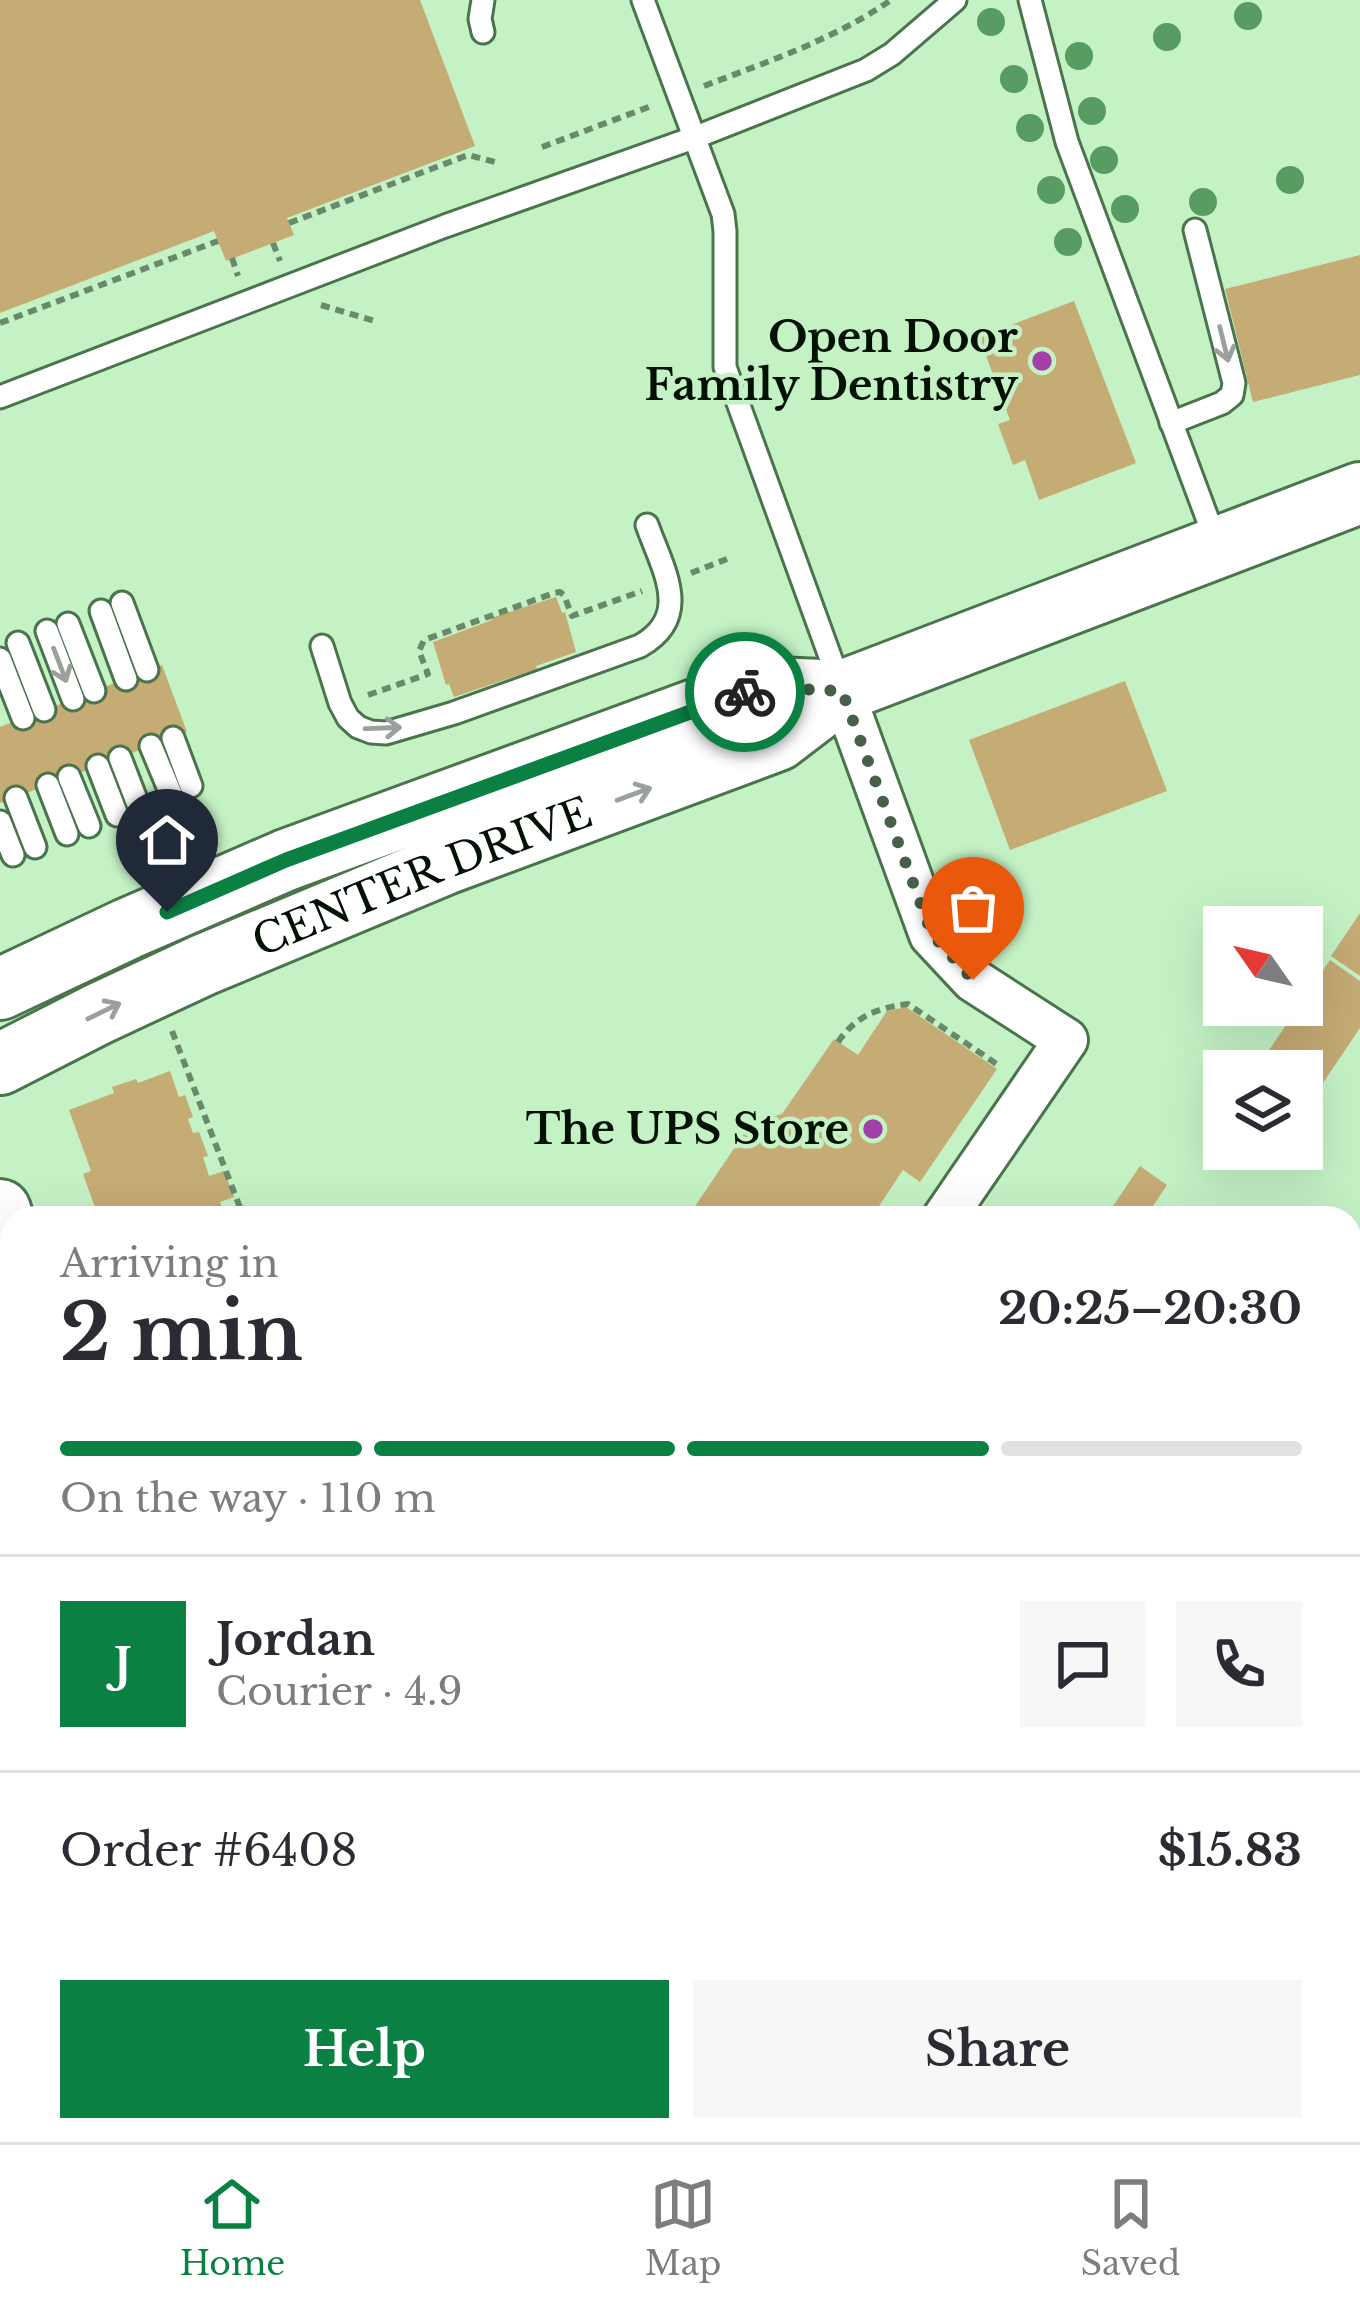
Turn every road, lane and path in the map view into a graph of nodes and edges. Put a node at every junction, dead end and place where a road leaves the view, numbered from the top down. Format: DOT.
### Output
graph roads {
  1 [pos="484,0"];
  2 [pos="643,0"];
  3 [pos="891,0"];
  4 [pos="955,0"];
  5 [pos="1030,0"];
  6 [pos="483,32"];
  7 [pos="704,86"];
  8 [pos="657,104"];
  9 [pos="696,137"];
  10 [pos="561,140"];
  11 [pos="542,147"];
  12 [pos="566,154"];
  13 [pos="499,164"];
  14 [pos="289,223"];
  15 [pos="1196,230"];
  16 [pos="218,241"];
  17 [pos="273,243"];
  18 [pos="232,259"];
  19 [pos="280,263"];
  20 [pos="239,279"];
  21 [pos="0,323"];
  22 [pos="0,398"];
  23 [pos="1171,423"];
  24 [pos="1360,494"];
  25 [pos="647,525"];
  26 [pos="1218,547"];
  27 [pos="727,560"];
  28 [pos="678,578"];
  29 [pos="656,586"];
  30 [pos="111,607"];
  31 [pos="57,628"];
  32 [pos="18,643"];
  33 [pos="322,646"];
  34 [pos="0,658"];
  35 [pos="137,675"];
  36 [pos="842,691"];
  37 [pos="84,695"];
  38 [pos="363,697"];
  39 [pos="162,742"];
  40 [pos="120,758"];
  41 [pos="98,766"];
  42 [pos="181,790"];
  43 [pos="16,798"];
  44 [pos="0,822"];
  45 [pos="88,826"];
  46 [pos="67,834"];
  47 [pos="35,847"];
  48 [pos="13,855"];
  49 [pos="0,989"];
  50 [pos="167,1018"];
  51 [pos="838,1042"];
  52 [pos="0,1064"];
  53 [pos="1006,1070"];
  54 [pos="239,1206"];
  55 [pos="952,1206"];
  1 -- 6 [label="lane"];
  2 -- 9 [label="lane"];
  3 -- 7 [label="path"];
  4 -- 9 [label="lane"];
  5 -- 23 [label="lane"];
  8 -- 10 [label="path"];
  9 -- 22 [label="lane"];
  9 -- 36 [label="lane"];
  10 -- 11 [label="path"];
  10 -- 12 [label="path"];
  13 -- 14 [label="path"];
  15 -- 23 [label="lane, one-way"];
  16 -- 21 [label="path"];
  17 -- 19 [label="path"];
  18 -- 20 [label="path"];
  23 -- 26 [label="lane"];
  24 -- 26 [label="main road, CENTER DRIVE"];
  33 -- 25 [label="lane, one-way"];
  26 -- 36 [label="main road, CENTER DRIVE"];
  27 -- 28 [label="path"];
  29 -- 38 [label="path"];
  30 -- 35 [label="lane"];
  31 -- 37 [label="lane, one-way"];
  32 -- 34 [label="lane"];
  36 -- 49 [label="main road, CENTER DRIVE"];
  52 -- 36 [label="main road, CENTER DRIVE, one-way"];
  36 -- 55 [label="street"];
  39 -- 42 [label="lane"];
  40 -- 41 [label="lane"];
  43 -- 47 [label="lane"];
  44 -- 48 [label="lane"];
  45 -- 46 [label="lane"];
  50 -- 54 [label="path"];
  51 -- 53 [label="path"];
}
